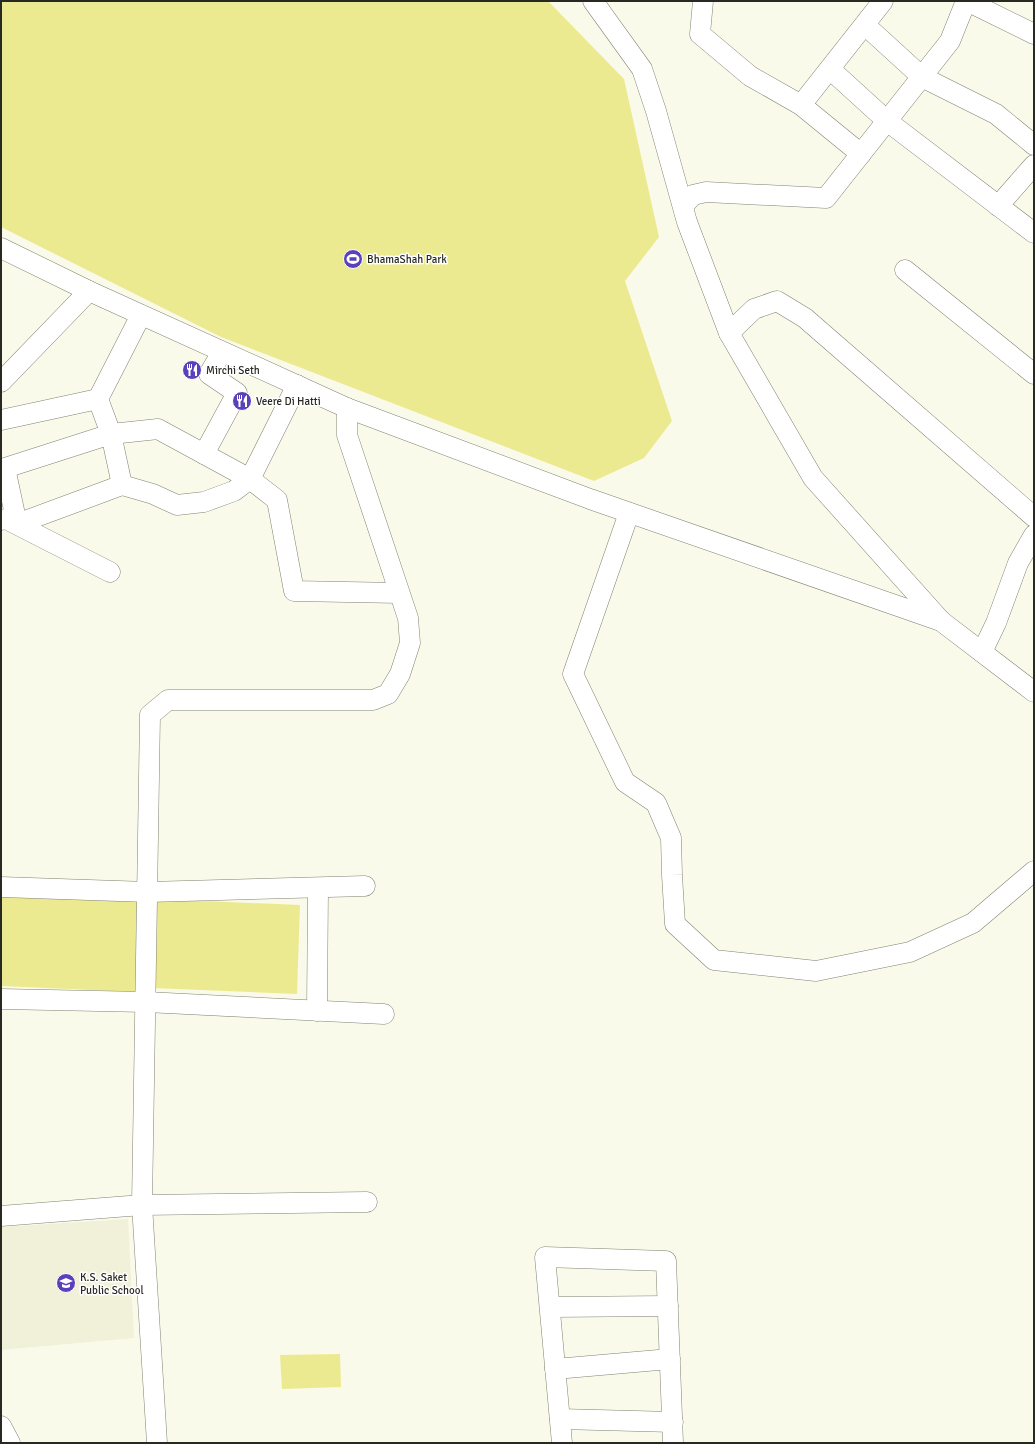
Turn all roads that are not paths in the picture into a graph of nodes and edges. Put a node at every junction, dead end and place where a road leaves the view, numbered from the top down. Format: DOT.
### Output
graph roads {
  1 [pos="593,1"];
  2 [pos="703,1"];
  3 [pos="884,1"];
  4 [pos="966,1"];
  5 [pos="865,25"];
  6 [pos="1034,34"];
  7 [pos="830,68"];
  8 [pos="922,77"];
  9 [pos="801,105"];
  10 [pos="887,121"];
  11 [pos="1034,145"];
  12 [pos="861,154"];
  13 [pos="1034,165"];
  14 [pos="683,206"];
  15 [pos="998,206"];
  16 [pos="1034,234"];
  17 [pos="1,248"];
  18 [pos="905,270"];
  19 [pos="89,291"];
  20 [pos="141,315"];
  21 [pos="728,333"];
  22 [pos="222,352"];
  23 [pos="1034,374"];
  24 [pos="1,382"];
  25 [pos="297,385"];
  26 [pos="98,399"];
  27 [pos="347,408"];
  28 [pos="1,420"];
  29 [pos="111,434"];
  30 [pos="204,454"];
  31 [pos="3,462"];
  32 [pos="250,478"];
  33 [pos="122,485"];
  34 [pos="629,513"];
  35 [pos="1034,517"];
  36 [pos="9,522"];
  37 [pos="1034,535"];
  38 [pos="110,572"];
  39 [pos="399,593"];
  40 [pos="941,621"];
  41 [pos="982,652"];
  42 [pos="1034,692"];
  43 [pos="1034,871"];
  44 [pos="365,886"];
  45 [pos="1,887"];
  46 [pos="318,889"];
  47 [pos="148,892"];
  48 [pos="1,999"];
  49 [pos="146,1002"];
  50 [pos="316,1010"];
  51 [pos="384,1014"];
  52 [pos="367,1202"];
  53 [pos="142,1205"];
  54 [pos="1,1216"];
  55 [pos="668,1306"];
  56 [pos="550,1307"];
  57 [pos="670,1359"];
  58 [pos="555,1369"];
  59 [pos="560,1419"];
  60 [pos="672,1422"];
  61 [pos="1,1426"];
  62 [pos="10,1443"];
  63 [pos="157,1443"];
  64 [pos="562,1443"];
  65 [pos="673,1443"];
  1 -- 14 [label="street"];
  2 -- 9 [label="street"];
  3 -- 5 [label="street"];
  4 -- 6 [label="street"];
  4 -- 8 [label="street"];
  5 -- 7 [label="street"];
  5 -- 8 [label="street"];
  7 -- 9 [label="street"];
  7 -- 10 [label="street"];
  8 -- 10 [label="street"];
  8 -- 11 [label="street"];
  9 -- 12 [label="street"];
  10 -- 12 [label="street"];
  10 -- 15 [label="street"];
  12 -- 14 [label="street"];
  13 -- 15 [label="street"];
  14 -- 21 [label="street"];
  15 -- 16 [label="street"];
  17 -- 19 [label="street"];
  18 -- 23 [label="street"];
  19 -- 20 [label="street"];
  19 -- 24 [label="street"];
  20 -- 22 [label="street"];
  20 -- 26 [label="street"];
  21 -- 35 [label="street"];
  21 -- 40 [label="street"];
  22 -- 25 [label="street"];
  22 -- 30 [label="street"];
  25 -- 27 [label="street"];
  25 -- 32 [label="street"];
  26 -- 28 [label="street"];
  26 -- 29 [label="street"];
  27 -- 34 [label="street"];
  27 -- 39 [label="street"];
  29 -- 30 [label="street"];
  29 -- 31 [label="street"];
  29 -- 33 [label="street"];
  30 -- 32 [label="street"];
  31 -- 36 [label="street"];
  32 -- 33 [label="street"];
  32 -- 39 [label="street"];
  33 -- 36 [label="street"];
  34 -- 40 [label="street"];
  34 -- 43 [label="street"];
  36 -- 38 [label="street"];
  37 -- 41 [label="street"];
  39 -- 47 [label="street"];
  40 -- 41 [label="street"];
  41 -- 42 [label="street"];
  44 -- 46 [label="street"];
  45 -- 47 [label="street"];
  46 -- 47 [label="street"];
  46 -- 50 [label="street"];
  47 -- 49 [label="street"];
  48 -- 49 [label="street"];
  49 -- 50 [label="street"];
  49 -- 53 [label="street"];
  50 -- 51 [label="street"];
  52 -- 53 [label="street"];
  53 -- 54 [label="street"];
  53 -- 63 [label="street"];
  55 -- 56 [label="street"];
  55 -- 56 [label="street"];
  55 -- 57 [label="street"];
  56 -- 58 [label="street"];
  57 -- 58 [label="street"];
  57 -- 60 [label="street"];
  58 -- 59 [label="street"];
  59 -- 60 [label="street"];
  59 -- 64 [label="street"];
  60 -- 65 [label="street"];
  61 -- 62 [label="street"];
}
